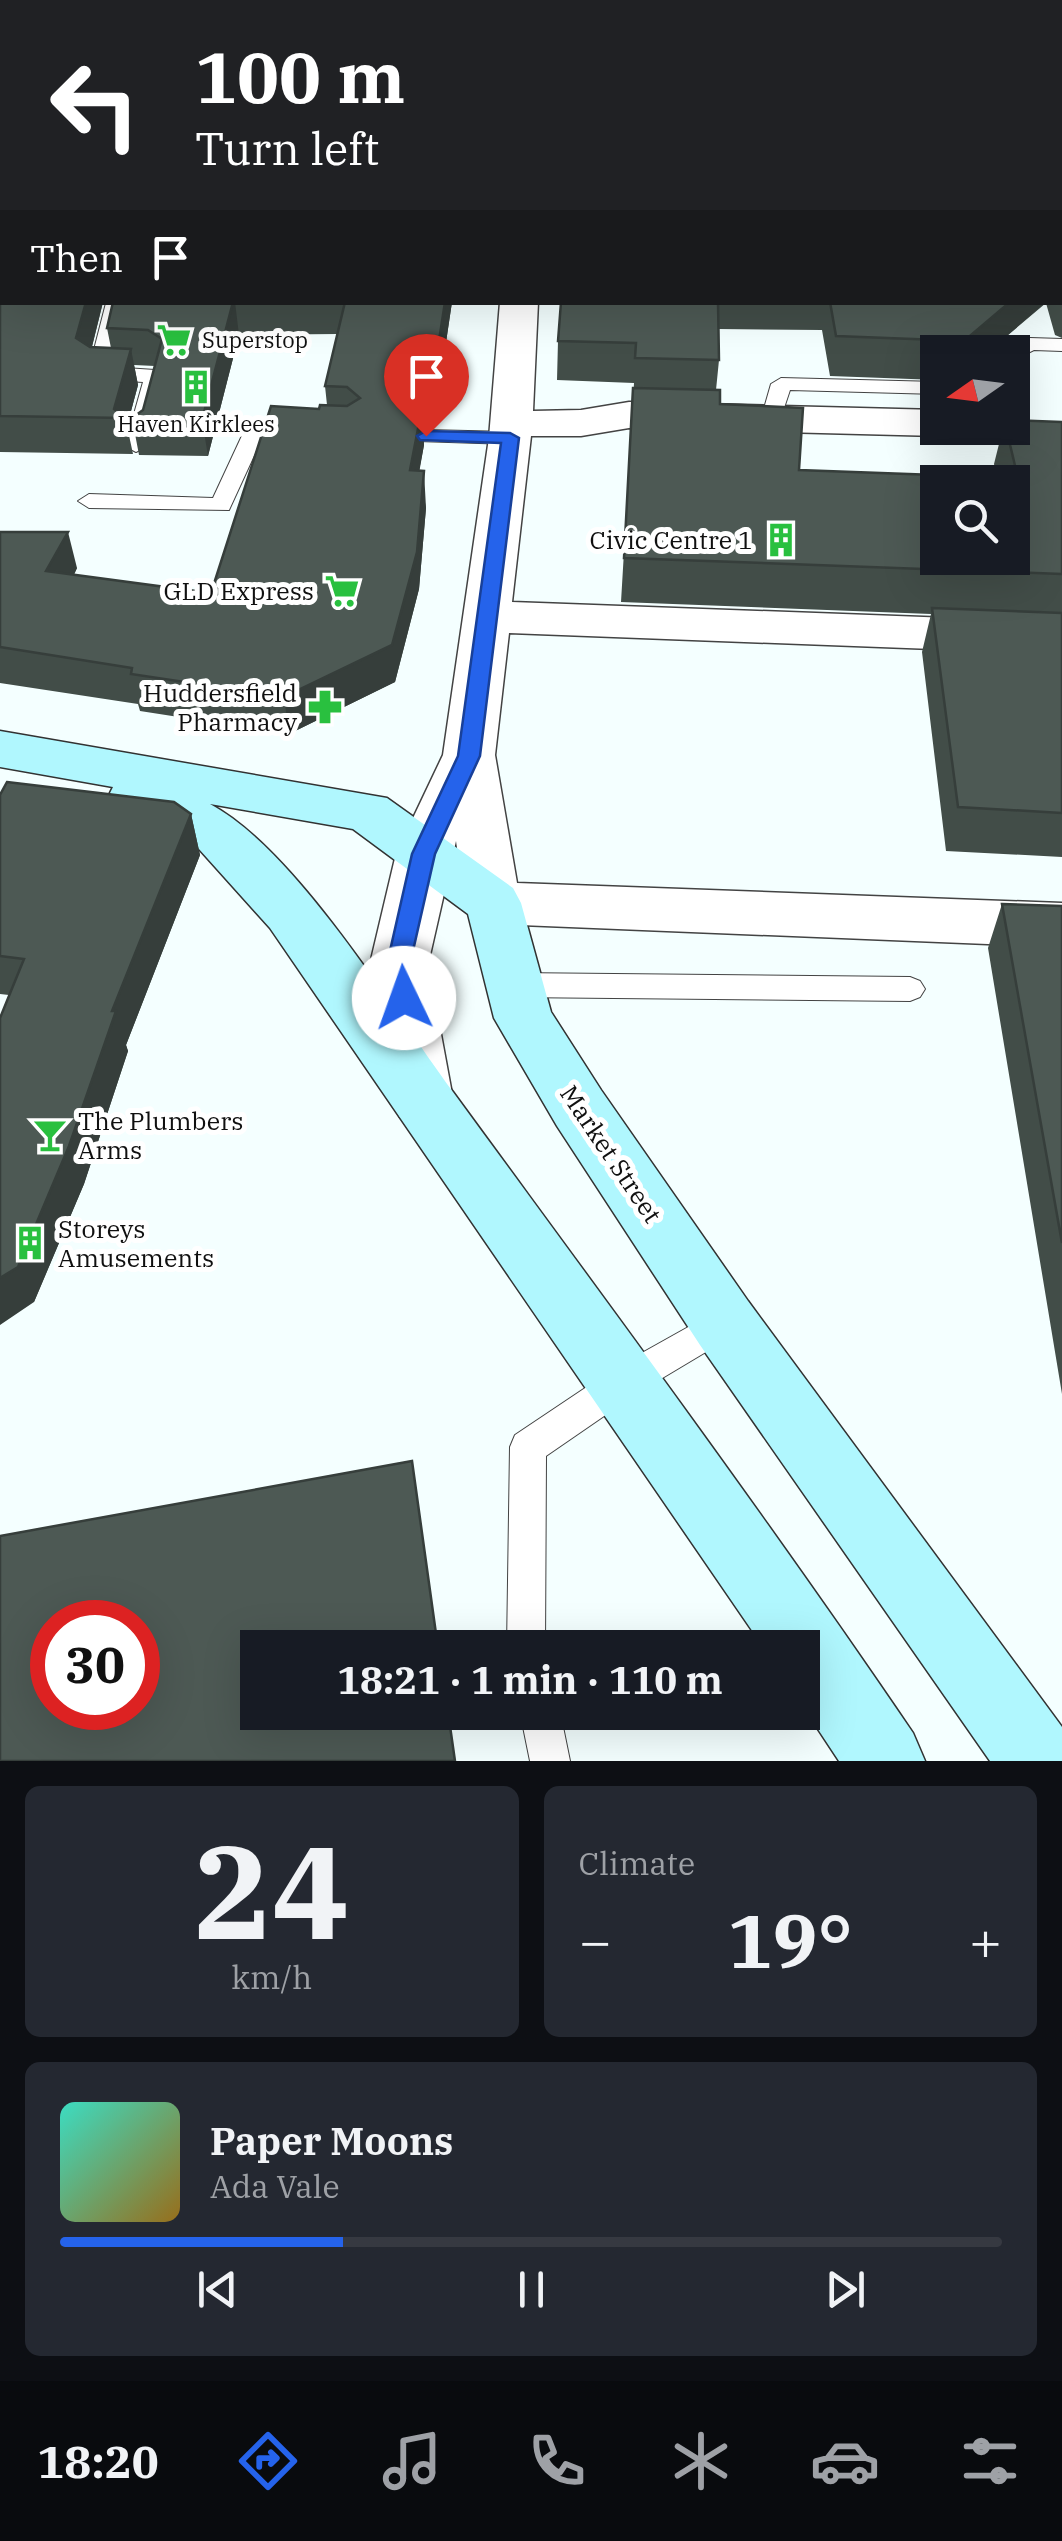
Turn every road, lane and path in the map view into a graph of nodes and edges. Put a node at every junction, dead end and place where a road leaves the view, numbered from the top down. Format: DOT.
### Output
graph roads {
  1 [pos="115,305"];
  2 [pos="519,305"];
  3 [pos="1062,345"];
  4 [pos="1030,349"];
  5 [pos="920,388"];
  6 [pos="772,419"];
  7 [pos="920,423"];
  8 [pos="328,431"];
  9 [pos="510,431"];
  10 [pos="426,436"];
  11 [pos="136,446"];
  12 [pos="89,501"];
  13 [pos="488,617"];
  14 [pos="1062,638"];
  15 [pos="0,749"];
  16 [pos="469,756"];
  17 [pos="65,761"];
  18 [pos="424,854"];
  19 [pos="493,903"];
  20 [pos="1062,924"];
  21 [pos="514,985"];
  22 [pos="910,990"];
  23 [pos="422,1099"];
  24 [pos="724,1323"];
  25 [pos="627,1380"];
  26 [pos="526,1630"];
  27 [pos="544,1730"];
  28 [pos="550,1761"];
  29 [pos="885,1761"];
  30 [pos="1038,1761"];
  1 -- 11 [label="lane"];
  2 -- 9 [label="street"];
  3 -- 4 [label="lane"];
  5 -- 6 [label="lane"];
  6 -- 7 [label="street"];
  6 -- 9 [label="street"];
  8 -- 12 [label="lane"];
  9 -- 10 [label="lane"];
  9 -- 13 [label="street"];
  13 -- 14 [label="street"];
  13 -- 16 [label="street"];
  15 -- 17 [label="street"];
  16 -- 18 [label="street"];
  16 -- 19 [label="street"];
  17 -- 18 [label="street"];
  17 -- 23 [label="street"];
  18 -- 19 [label="street"];
  18 -- 23 [label="street"];
  19 -- 20 [label="street"];
  19 -- 21 [label="street, Market Street"];
  21 -- 22 [label="lane"];
  21 -- 24 [label="street, Market Street"];
  23 -- 25 [label="street"];
  24 -- 25 [label="lane"];
  24 -- 30 [label="street, Market Street"];
  25 -- 26 [label="lane"];
  25 -- 29 [label="street"];
  27 -- 28 [label="lane"];
}
